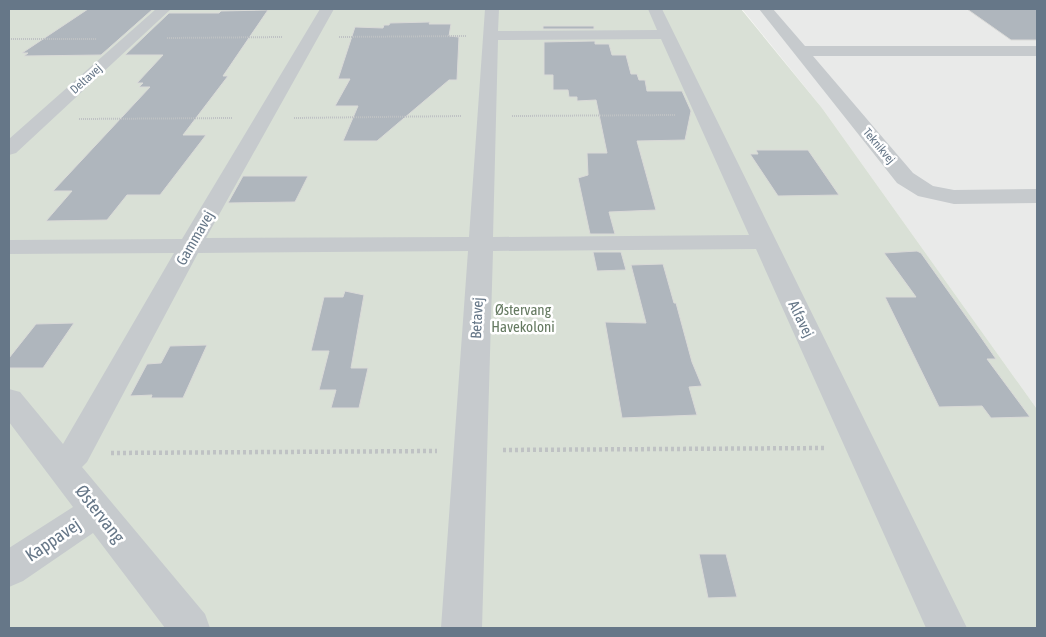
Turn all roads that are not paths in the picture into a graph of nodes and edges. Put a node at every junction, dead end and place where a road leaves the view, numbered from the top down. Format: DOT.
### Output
graph roads {
  1 [pos="164,9"];
  2 [pos="327,9"];
  3 [pos="492,9"];
  4 [pos="655,9"];
  5 [pos="766,9"];
  6 [pos="667,34"];
  7 [pos="491,36"];
  8 [pos="801,51"];
  9 [pos="1037,51"];
  10 [pos="9,149"];
  11 [pos="1037,196"];
  12 [pos="764,242"];
  13 [pos="480,244"];
  14 [pos="190,246"];
  15 [pos="9,247"];
  16 [pos="9,400"];
  17 [pos="62,466"];
  18 [pos="98,510"];
  19 [pos="9,569"];
  20 [pos="190,628"];
  21 [pos="462,628"];
  22 [pos="947,628"];
  1 -- 10 [label="street, Deltavej"];
  2 -- 14 [label="street, Gammavej"];
  3 -- 7 [label="street, Betavej"];
  4 -- 6 [label="street, Alfavej"];
  5 -- 8 [label="street, Teknikvej"];
  6 -- 7 [label="street"];
  6 -- 12 [label="street, Alfavej"];
  7 -- 13 [label="street, Betavej"];
  8 -- 9 [label="street"];
  8 -- 11 [label="street, Teknikvej"];
  12 -- 13 [label="street"];
  12 -- 22 [label="street, Alfavej"];
  13 -- 14 [label="street"];
  13 -- 21 [label="street, Betavej"];
  14 -- 15 [label="street"];
  14 -- 17 [label="street, Gammavej"];
  16 -- 17 [label="street, Østervang"];
  17 -- 18 [label="street, Østervang"];
  18 -- 19 [label="street, Kappavej"];
  18 -- 20 [label="street, Østervang"];
}
